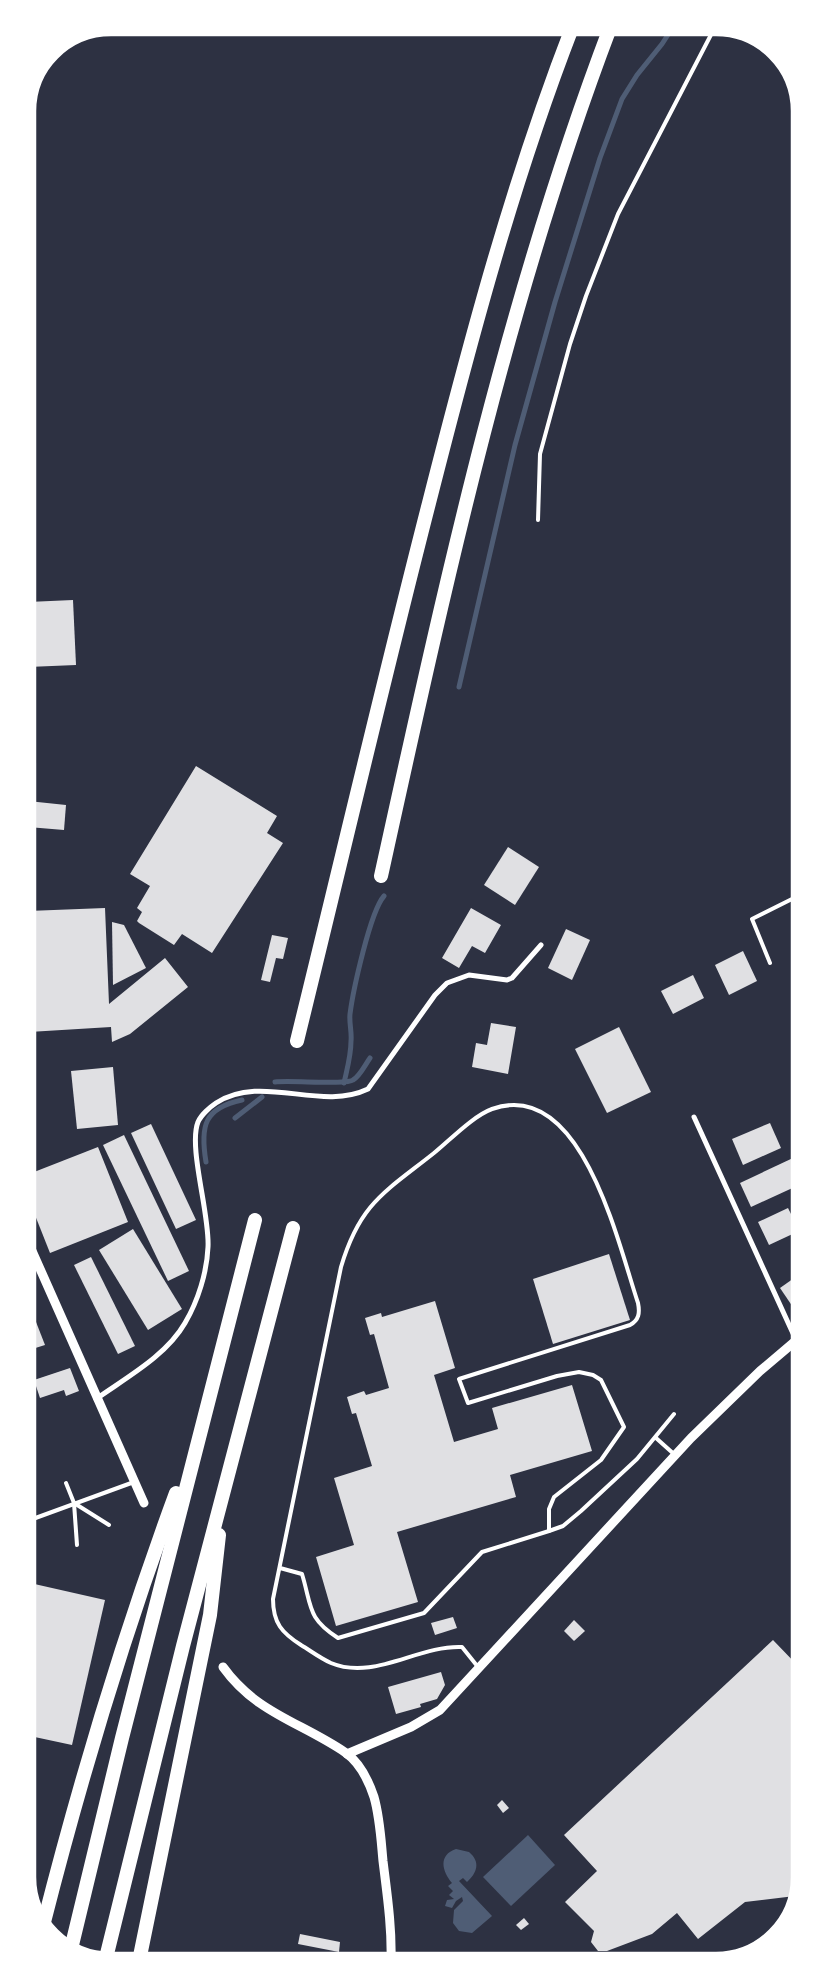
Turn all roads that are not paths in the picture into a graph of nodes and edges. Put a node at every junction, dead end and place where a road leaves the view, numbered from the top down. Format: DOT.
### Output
graph roads {
  1 [pos="569,35"];
  2 [pos="607,35"];
  3 [pos="710,35"];
  4 [pos="538,520"];
  5 [pos="380,876"];
  6 [pos="792,899"];
  7 [pos="541,945"];
  8 [pos="770,963"];
  9 [pos="297,1041"];
  10 [pos="694,1117"];
  11 [pos="255,1220"];
  12 [pos="293,1228"];
  13 [pos="35,1258"];
  14 [pos="792,1326"];
  15 [pos="792,1344"];
  16 [pos="96,1399"];
  17 [pos="674,1414"];
  18 [pos="202,1423"];
  19 [pos="656,1438"];
  20 [pos="676,1455"];
  21 [pos="134,1482"];
  22 [pos="66,1483"];
  23 [pos="224,1489"];
  24 [pos="74,1503"];
  25 [pos="144,1503"];
  26 [pos="35,1518"];
  27 [pos="109,1525"];
  28 [pos="548,1531"];
  29 [pos="77,1545"];
  30 [pos="280,1568"];
  31 [pos="223,1667"];
  32 [pos="480,1668"];
  33 [pos="347,1754"];
  34 [pos="46,1915"];
  35 [pos="73,1943"];
  36 [pos="107,1953"];
  37 [pos="141,1953"];
  38 [pos="390,1953"];
  1 -- 9 [label="highway"];
  2 -- 5 [label="highway"];
  3 -- 4 [label="lane"];
  6 -- 8 [label="lane"];
  7 -- 16 [label="street"];
  10 -- 14 [label="street"];
  11 -- 18 [label="highway"];
  12 -- 23 [label="highway"];
  13 -- 16 [label="street"];
  15 -- 20 [label="street"];
  16 -- 21 [label="street"];
  17 -- 19 [label="lane"];
  18 -- 34 [label="highway"];
  18 -- 35 [label="highway"];
  19 -- 20 [label="lane"];
  19 -- 28 [label="lane"];
  20 -- 32 [label="street"];
  21 -- 24 [label="lane"];
  21 -- 25 [label="street"];
  22 -- 24 [label="lane"];
  23 -- 36 [label="highway"];
  23 -- 37 [label="highway"];
  24 -- 26 [label="lane"];
  24 -- 27 [label="lane"];
  24 -- 29 [label="lane"];
  28 -- 30 [label="lane"];
  28 -- 30 [label="lane"];
  30 -- 32 [label="lane"];
  31 -- 33 [label="street"];
  32 -- 33 [label="street"];
  33 -- 38 [label="street"];
}
